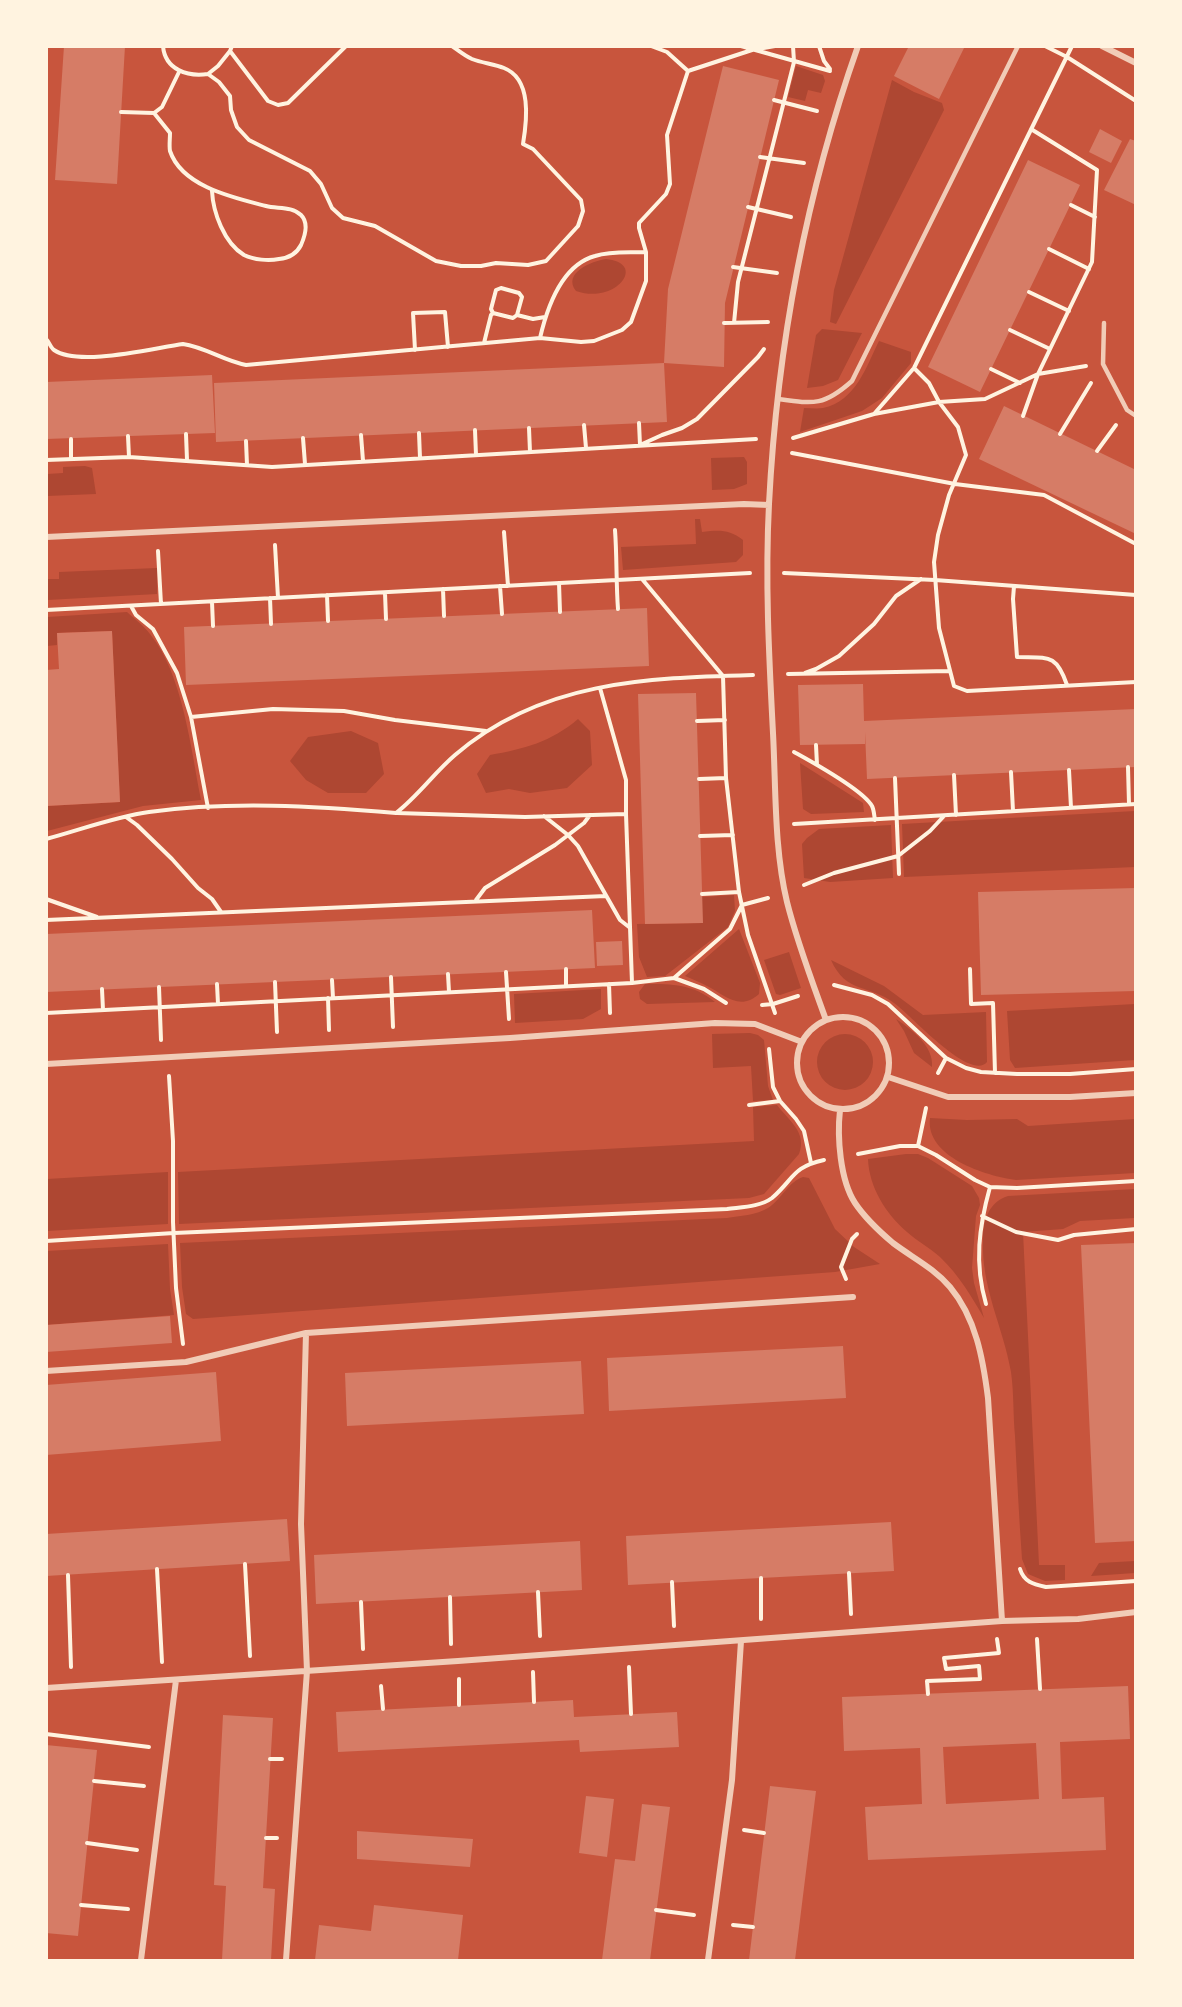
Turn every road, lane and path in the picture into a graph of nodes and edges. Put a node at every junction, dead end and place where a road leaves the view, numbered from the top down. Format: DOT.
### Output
graph roads {
  1 [pos="163,46"];
  2 [pos="346,46"];
  3 [pos="452,46"];
  4 [pos="651,46"];
  5 [pos="741,46"];
  6 [pos="775,46"];
  7 [pos="794,46"];
  8 [pos="819,46"];
  9 [pos="858,46"];
  10 [pos="1018,46"];
  11 [pos="1045,46"];
  12 [pos="1072,46"];
  13 [pos="1102,46"];
  14 [pos="231,49"];
  15 [pos="752,50"];
  16 [pos="1067,57"];
  17 [pos="794,62"];
  18 [pos="1136,63"];
  19 [pos="688,71"];
  20 [pos="179,72"];
  21 [pos="208,74"];
  22 [pos="774,100"];
  23 [pos="1136,101"];
  24 [pos="783,103"];
  25 [pos="121,112"];
  26 [pos="154,113"];
  27 [pos="836,116"];
  28 [pos="1031,129"];
  29 [pos="760,157"];
  30 [pos="769,158"];
  31 [pos="821,168"];
  32 [pos="212,191"];
  33 [pos="1071,205"];
  34 [pos="748,207"];
  35 [pos="756,209"];
  36 [pos="1095,217"];
  37 [pos="808,221"];
  38 [pos="1049,249"];
  39 [pos="646,252"];
  40 [pos="733,267"];
  41 [pos="741,268"];
  42 [pos="1089,269"];
  43 [pos="796,277"];
  44 [pos="1029,292"];
  45 [pos="1069,311"];
  46 [pos="494,313"];
  47 [pos="517,315"];
  48 [pos="545,317"];
  49 [pos="724,323"];
  50 [pos="734,323"];
  51 [pos="1104,323"];
  52 [pos="787,325"];
  53 [pos="1010,330"];
  54 [pos="540,338"];
  55 [pos="46,339"];
  56 [pos="484,344"];
  57 [pos="767,344"];
  58 [pos="448,347"];
  59 [pos="1050,349"];
  60 [pos="415,350"];
  61 [pos="1103,364"];
  62 [pos="914,368"];
  63 [pos="991,369"];
  64 [pos="1038,374"];
  65 [pos="1021,384"];
  66 [pos="778,399"];
  67 [pos="939,402"];
  68 [pos="1127,410"];
  69 [pos="874,414"];
  70 [pos="1023,416"];
  71 [pos="1136,416"];
  72 [pos="639,423"];
  73 [pos="584,425"];
  74 [pos="529,428"];
  75 [pos="474,430"];
  76 [pos="419,433"];
  77 [pos="186,434"];
  78 [pos="1060,434"];
  79 [pos="361,435"];
  80 [pos="128,436"];
  81 [pos="71,438"];
  82 [pos="303,438"];
  83 [pos="246,441"];
  84 [pos="774,441"];
  85 [pos="640,445"];
  86 [pos="586,449"];
  87 [pos="1097,451"];
  88 [pos="530,452"];
  89 [pos="476,455"];
  90 [pos="129,457"];
  91 [pos="420,458"];
  92 [pos="71,459"];
  93 [pos="46,460"];
  94 [pos="187,460"];
  95 [pos="363,461"];
  96 [pos="247,465"];
  97 [pos="305,465"];
  98 [pos="955,484"];
  99 [pos="769,505"];
  100 [pos="614,510"];
  101 [pos="503,516"];
  102 [pos="274,527"];
  103 [pos="157,532"];
  104 [pos="46,537"];
  105 [pos="1136,544"];
  106 [pos="768,573"];
  107 [pos="642,579"];
  108 [pos="921,579"];
  109 [pos="616,580"];
  110 [pos="935,580"];
  111 [pos="559,583"];
  112 [pos="500,586"];
  113 [pos="508,586"];
  114 [pos="1014,586"];
  115 [pos="443,589"];
  116 [pos="385,592"];
  117 [pos="327,595"];
  118 [pos="1136,595"];
  119 [pos="270,598"];
  120 [pos="278,598"];
  121 [pos="212,602"];
  122 [pos="161,604"];
  123 [pos="131,606"];
  124 [pos="618,609"];
  125 [pos="46,610"];
  126 [pos="560,612"];
  127 [pos="502,614"];
  128 [pos="444,616"];
  129 [pos="386,619"];
  130 [pos="328,621"];
  131 [pos="271,624"];
  132 [pos="213,626"];
  133 [pos="950,671"];
  134 [pos="770,675"];
  135 [pos="723,676"];
  136 [pos="1136,682"];
  137 [pos="1067,685"];
  138 [pos="600,687"];
  139 [pos="191,717"];
  140 [pos="724,720"];
  141 [pos="697,722"];
  142 [pos="487,731"];
  143 [pos="774,741"];
  144 [pos="816,745"];
  145 [pos="817,765"];
  146 [pos="1128,767"];
  147 [pos="1069,770"];
  148 [pos="1011,772"];
  149 [pos="954,775"];
  150 [pos="726,778"];
  151 [pos="895,778"];
  152 [pos="699,779"];
  153 [pos="1129,804"];
  154 [pos="1136,804"];
  155 [pos="208,807"];
  156 [pos="1071,808"];
  157 [pos="1013,811"];
  158 [pos="396,813"];
  159 [pos="626,814"];
  160 [pos="590,815"];
  161 [pos="956,815"];
  162 [pos="544,816"];
  163 [pos="944,816"];
  164 [pos="125,817"];
  165 [pos="897,818"];
  166 [pos="875,820"];
  167 [pos="778,826"];
  168 [pos="568,835"];
  169 [pos="733,835"];
  170 [pos="700,836"];
  171 [pos="46,839"];
  172 [pos="898,856"];
  173 [pos="899,874"];
  174 [pos="739,892"];
  175 [pos="785,893"];
  176 [pos="702,894"];
  177 [pos="606,896"];
  178 [pos="46,899"];
  179 [pos="475,901"];
  180 [pos="742,905"];
  181 [pos="221,912"];
  182 [pos="99,917"];
  183 [pos="46,920"];
  184 [pos="630,927"];
  185 [pos="566,969"];
  186 [pos="970,969"];
  187 [pos="506,972"];
  188 [pos="448,974"];
  189 [pos="391,977"];
  190 [pos="674,978"];
  191 [pos="332,980"];
  192 [pos="275,982"];
  193 [pos="632,983"];
  194 [pos="217,984"];
  195 [pos="609,984"];
  196 [pos="566,986"];
  197 [pos="159,987"];
  198 [pos="102,989"];
  199 [pos="507,989"];
  200 [pos="816,991"];
  201 [pos="449,992"];
  202 [pos="391,995"];
  203 [pos="330,998"];
  204 [pos="276,1001"];
  205 [pos="218,1004"];
  206 [pos="756,1005"];
  207 [pos="773,1005"];
  208 [pos="730,1006"];
  209 [pos="160,1007"];
  210 [pos="103,1010"];
  211 [pos="46,1013"];
  212 [pos="826,1020"];
  213 [pos="772,1030"];
  214 [pos="611,1031"];
  215 [pos="510,1038"];
  216 [pos="802,1042"];
  217 [pos="394,1045"];
  218 [pos="330,1048"];
  219 [pos="277,1051"];
  220 [pos="164,1057"];
  221 [pos="46,1064"];
  222 [pos="1136,1069"];
  223 [pos="995,1073"];
  224 [pos="888,1077"];
  225 [pos="1136,1093"];
  226 [pos="780,1101"];
  227 [pos="749,1105"];
  228 [pos="840,1110"];
  229 [pos="841,1157"];
  230 [pos="811,1163"];
  231 [pos="1136,1181"];
  232 [pos="990,1187"];
  233 [pos="982,1216"];
  234 [pos="870,1221"];
  235 [pos="1136,1229"];
  236 [pos="174,1233"];
  237 [pos="46,1241"];
  238 [pos="852,1297"];
  239 [pos="987,1306"];
  240 [pos="306,1333"];
  241 [pos="186,1362"];
  242 [pos="46,1371"];
  243 [pos="245,1564"];
  244 [pos="1018,1564"];
  245 [pos="157,1569"];
  246 [pos="849,1573"];
  247 [pos="68,1575"];
  248 [pos="761,1578"];
  249 [pos="1136,1581"];
  250 [pos="672,1582"];
  251 [pos="538,1592"];
  252 [pos="450,1597"];
  253 [pos="361,1602"];
  254 [pos="1136,1612"];
  255 [pos="1036,1620"];
  256 [pos="999,1622"];
  257 [pos="852,1634"];
  258 [pos="761,1640"];
  259 [pos="741,1641"];
  260 [pos="675,1646"];
  261 [pos="627,1649"];
  262 [pos="541,1655"];
  263 [pos="532,1656"];
  264 [pos="455,1661"];
  265 [pos="364,1668"];
  266 [pos="307,1671"];
  267 [pos="251,1675"];
  268 [pos="176,1680"];
  269 [pos="163,1682"];
  270 [pos="72,1687"];
  271 [pos="46,1688"];
  272 [pos="1040,1689"];
  273 [pos="928,1694"];
  274 [pos="534,1702"];
  275 [pos="459,1705"];
  276 [pos="631,1714"];
  277 [pos="46,1734"];
  278 [pos="168,1749"];
  279 [pos="94,1781"];
  280 [pos="163,1788"];
  281 [pos="87,1843"];
  282 [pos="155,1852"];
  283 [pos="81,1905"];
  284 [pos="656,1910"];
  285 [pos="147,1911"];
  286 [pos="714,1918"];
  287 [pos="141,1960"];
  288 [pos="286,1960"];
  289 [pos="708,1960"];
  1 -- 20 [label="path"];
  2 -- 14 [label="path"];
  3 -- 21 [label="path"];
  4 -- 19 [label="path"];
  5 -- 15 [label="path"];
  6 -- 15 [label="path"];
  7 -- 17 [label="path"];
  8 -- 17 [label="path"];
  9 -- 27 [label="street"];
  10 -- 66 [label="lane"];
  11 -- 16 [label="path"];
  12 -- 16 [label="path"];
  13 -- 18 [label="street"];
  14 -- 21 [label="path"];
  15 -- 17 [label="path"];
  15 -- 19 [label="path"];
  16 -- 23 [label="path"];
  16 -- 28 [label="path"];
  17 -- 24 [label="path"];
  19 -- 39 [label="path"];
  20 -- 21 [label="path"];
  20 -- 26 [label="path"];
  22 -- 24 [label="path"];
  24 -- 27 [label="path"];
  24 -- 30 [label="path"];
  25 -- 26 [label="path"];
  26 -- 32 [label="path"];
  27 -- 31 [label="street"];
  28 -- 36 [label="path"];
  28 -- 62 [label="path"];
  29 -- 30 [label="path"];
  30 -- 31 [label="path"];
  30 -- 35 [label="path"];
  31 -- 37 [label="street"];
  32 -- 32 [label="path"];
  33 -- 36 [label="path"];
  34 -- 35 [label="path"];
  35 -- 37 [label="path"];
  35 -- 41 [label="path"];
  36 -- 42 [label="path"];
  37 -- 43 [label="street"];
  38 -- 42 [label="path"];
  39 -- 48 [label="path"];
  39 -- 54 [label="path"];
  40 -- 41 [label="path"];
  41 -- 43 [label="path"];
  41 -- 50 [label="path"];
  42 -- 45 [label="path"];
  43 -- 52 [label="street"];
  44 -- 45 [label="path"];
  45 -- 59 [label="path"];
  46 -- 47 [label="path"];
  46 -- 47 [label="path"];
  46 -- 56 [label="path"];
  47 -- 48 [label="path"];
  48 -- 54 [label="path"];
  49 -- 50 [label="path"];
  50 -- 52 [label="path"];
  51 -- 61 [label="lane"];
  52 -- 66 [label="street"];
  53 -- 59 [label="path"];
  54 -- 56 [label="path"];
  55 -- 60 [label="path"];
  56 -- 58 [label="path"];
  57 -- 85 [label="path"];
  58 -- 60 [label="path"];
  58 -- 60 [label="path"];
  59 -- 64 [label="path"];
  61 -- 64 [label="path"];
  61 -- 68 [label="lane"];
  61 -- 78 [label="path"];
  62 -- 67 [label="path"];
  62 -- 69 [label="path"];
  63 -- 65 [label="path"];
  64 -- 65 [label="path"];
  64 -- 70 [label="path"];
  65 -- 67 [label="path"];
  66 -- 84 [label="street"];
  67 -- 69 [label="path"];
  67 -- 98 [label="path"];
  68 -- 71 [label="lane"];
  68 -- 87 [label="path"];
  69 -- 84 [label="path"];
  72 -- 85 [label="path"];
  73 -- 86 [label="path"];
  74 -- 88 [label="path"];
  75 -- 89 [label="path"];
  76 -- 91 [label="path"];
  77 -- 94 [label="path"];
  79 -- 95 [label="path"];
  80 -- 90 [label="path"];
  81 -- 92 [label="path"];
  82 -- 97 [label="path"];
  83 -- 96 [label="path"];
  84 -- 85 [label="path"];
  84 -- 98 [label="path"];
  84 -- 99 [label="street"];
  85 -- 86 [label="path"];
  86 -- 88 [label="path"];
  88 -- 89 [label="path"];
  89 -- 91 [label="path"];
  90 -- 92 [label="path"];
  90 -- 94 [label="path"];
  91 -- 95 [label="path"];
  92 -- 93 [label="path"];
  94 -- 96 [label="path"];
  95 -- 97 [label="path"];
  96 -- 97 [label="path"];
  98 -- 105 [label="path"];
  98 -- 110 [label="path"];
  99 -- 100 [label="street"];
  99 -- 106 [label="street"];
  100 -- 101 [label="street"];
  100 -- 109 [label="path"];
  101 -- 102 [label="street"];
  101 -- 113 [label="path"];
  102 -- 103 [label="street"];
  102 -- 120 [label="path"];
  103 -- 104 [label="street"];
  103 -- 122 [label="path"];
  106 -- 107 [label="path"];
  106 -- 108 [label="path"];
  106 -- 134 [label="street"];
  107 -- 109 [label="path"];
  107 -- 135 [label="path"];
  108 -- 110 [label="path"];
  108 -- 133 [label="path"];
  109 -- 111 [label="path"];
  109 -- 124 [label="path"];
  110 -- 114 [label="path"];
  110 -- 133 [label="path"];
  111 -- 113 [label="path"];
  111 -- 126 [label="path"];
  112 -- 113 [label="path"];
  112 -- 115 [label="path"];
  112 -- 127 [label="path"];
  114 -- 118 [label="path"];
  114 -- 137 [label="path"];
  115 -- 116 [label="path"];
  115 -- 128 [label="path"];
  116 -- 117 [label="path"];
  116 -- 129 [label="path"];
  117 -- 120 [label="path"];
  117 -- 130 [label="path"];
  119 -- 120 [label="path"];
  119 -- 121 [label="path"];
  119 -- 131 [label="path"];
  121 -- 122 [label="path"];
  121 -- 132 [label="path"];
  122 -- 123 [label="path"];
  123 -- 125 [label="path"];
  123 -- 139 [label="path"];
  133 -- 137 [label="path"];
  134 -- 135 [label="path"];
  134 -- 143 [label="street"];
  135 -- 138 [label="path"];
  135 -- 140 [label="path"];
  136 -- 137 [label="path"];
  138 -- 142 [label="path"];
  138 -- 159 [label="path"];
  139 -- 142 [label="path"];
  139 -- 155 [label="path"];
  140 -- 141 [label="path"];
  140 -- 150 [label="path"];
  142 -- 158 [label="path"];
  143 -- 145 [label="path"];
  143 -- 167 [label="street"];
  144 -- 145 [label="path"];
  145 -- 166 [label="path"];
  146 -- 153 [label="path"];
  147 -- 156 [label="path"];
  148 -- 157 [label="path"];
  149 -- 161 [label="path"];
  150 -- 152 [label="path"];
  150 -- 169 [label="path"];
  151 -- 165 [label="path"];
  153 -- 154 [label="path"];
  153 -- 156 [label="path"];
  155 -- 158 [label="path"];
  155 -- 164 [label="path"];
  156 -- 157 [label="path"];
  157 -- 161 [label="path"];
  158 -- 162 [label="path"];
  159 -- 160 [label="path"];
  159 -- 184 [label="path"];
  160 -- 162 [label="path"];
  160 -- 168 [label="path"];
  161 -- 163 [label="path"];
  162 -- 168 [label="path"];
  163 -- 165 [label="path"];
  163 -- 172 [label="path"];
  164 -- 171 [label="path"];
  164 -- 181 [label="path"];
  165 -- 166 [label="path"];
  165 -- 172 [label="path"];
  166 -- 167 [label="path"];
  167 -- 175 [label="street"];
  168 -- 177 [label="path"];
  168 -- 179 [label="path"];
  169 -- 170 [label="path"];
  169 -- 174 [label="path"];
  172 -- 173 [label="path"];
  172 -- 175 [label="path"];
  174 -- 176 [label="path"];
  174 -- 180 [label="path"];
  175 -- 180 [label="path"];
  175 -- 200 [label="street"];
  177 -- 179 [label="path"];
  177 -- 184 [label="path"];
  178 -- 182 [label="path"];
  179 -- 181 [label="path"];
  180 -- 190 [label="path"];
  180 -- 207 [label="path"];
  181 -- 182 [label="path"];
  182 -- 183 [label="path"];
  184 -- 193 [label="path"];
  185 -- 196 [label="path"];
  186 -- 223 [label="path"];
  187 -- 199 [label="path"];
  188 -- 201 [label="path"];
  189 -- 202 [label="path"];
  190 -- 193 [label="path"];
  190 -- 208 [label="path"];
  191 -- 203 [label="path"];
  192 -- 204 [label="path"];
  193 -- 195 [label="path"];
  194 -- 205 [label="path"];
  195 -- 196 [label="path"];
  195 -- 214 [label="path"];
  196 -- 199 [label="path"];
  197 -- 209 [label="path"];
  198 -- 210 [label="path"];
  199 -- 201 [label="path"];
  199 -- 215 [label="path"];
  200 -- 207 [label="path"];
  200 -- 212 [label="street"];
  200 -- 223 [label="path"];
  201 -- 202 [label="path"];
  202 -- 203 [label="path"];
  202 -- 217 [label="path"];
  203 -- 204 [label="path"];
  203 -- 218 [label="path"];
  204 -- 205 [label="path"];
  204 -- 219 [label="path"];
  205 -- 209 [label="path"];
  206 -- 207 [label="path"];
  207 -- 213 [label="path"];
  209 -- 210 [label="path"];
  209 -- 220 [label="path"];
  210 -- 211 [label="path"];
  212 -- 216 [label="street"];
  212 -- 224 [label="street"];
  213 -- 214 [label="street"];
  213 -- 216 [label="street"];
  213 -- 226 [label="path"];
  214 -- 215 [label="street"];
  215 -- 217 [label="street"];
  216 -- 228 [label="street"];
  217 -- 218 [label="street"];
  218 -- 219 [label="street"];
  219 -- 220 [label="street"];
  220 -- 221 [label="street"];
  220 -- 236 [label="path"];
  222 -- 223 [label="path"];
  224 -- 225 [label="street"];
  224 -- 228 [label="street"];
  226 -- 227 [label="path"];
  226 -- 230 [label="path"];
  228 -- 229 [label="street"];
  229 -- 230 [label="path"];
  229 -- 232 [label="path"];
  229 -- 234 [label="street"];
  230 -- 236 [label="path"];
  231 -- 232 [label="path"];
  232 -- 233 [label="path"];
  233 -- 235 [label="path"];
  233 -- 239 [label="path"];
  234 -- 238 [label="path"];
  234 -- 256 [label="street"];
  236 -- 237 [label="path"];
  236 -- 241 [label="path"];
  238 -- 240 [label="street"];
  240 -- 241 [label="street"];
  240 -- 266 [label="street"];
  241 -- 242 [label="street"];
  243 -- 267 [label="path"];
  244 -- 249 [label="path"];
  245 -- 269 [label="path"];
  246 -- 257 [label="path"];
  247 -- 270 [label="path"];
  248 -- 258 [label="path"];
  250 -- 260 [label="path"];
  251 -- 262 [label="path"];
  252 -- 264 [label="path"];
  253 -- 265 [label="path"];
  254 -- 255 [label="street"];
  255 -- 256 [label="street"];
  255 -- 272 [label="path"];
  256 -- 257 [label="street"];
  256 -- 273 [label="path"];
  257 -- 258 [label="street"];
  258 -- 259 [label="street"];
  259 -- 260 [label="street"];
  259 -- 286 [label="street"];
  260 -- 261 [label="street"];
  261 -- 262 [label="street"];
  261 -- 276 [label="path"];
  262 -- 263 [label="street"];
  263 -- 264 [label="street"];
  263 -- 274 [label="path"];
  264 -- 265 [label="street"];
  264 -- 275 [label="path"];
  265 -- 266 [label="street"];
  266 -- 267 [label="street"];
  266 -- 288 [label="street"];
  267 -- 268 [label="street"];
  268 -- 269 [label="street"];
  268 -- 278 [label="street"];
  269 -- 270 [label="street"];
  270 -- 271 [label="street"];
  277 -- 278 [label="path"];
  278 -- 280 [label="street"];
  279 -- 280 [label="path"];
  280 -- 282 [label="street"];
  281 -- 282 [label="path"];
  282 -- 285 [label="street"];
  283 -- 285 [label="path"];
  284 -- 286 [label="path"];
  285 -- 287 [label="street"];
  286 -- 289 [label="street"];
}
